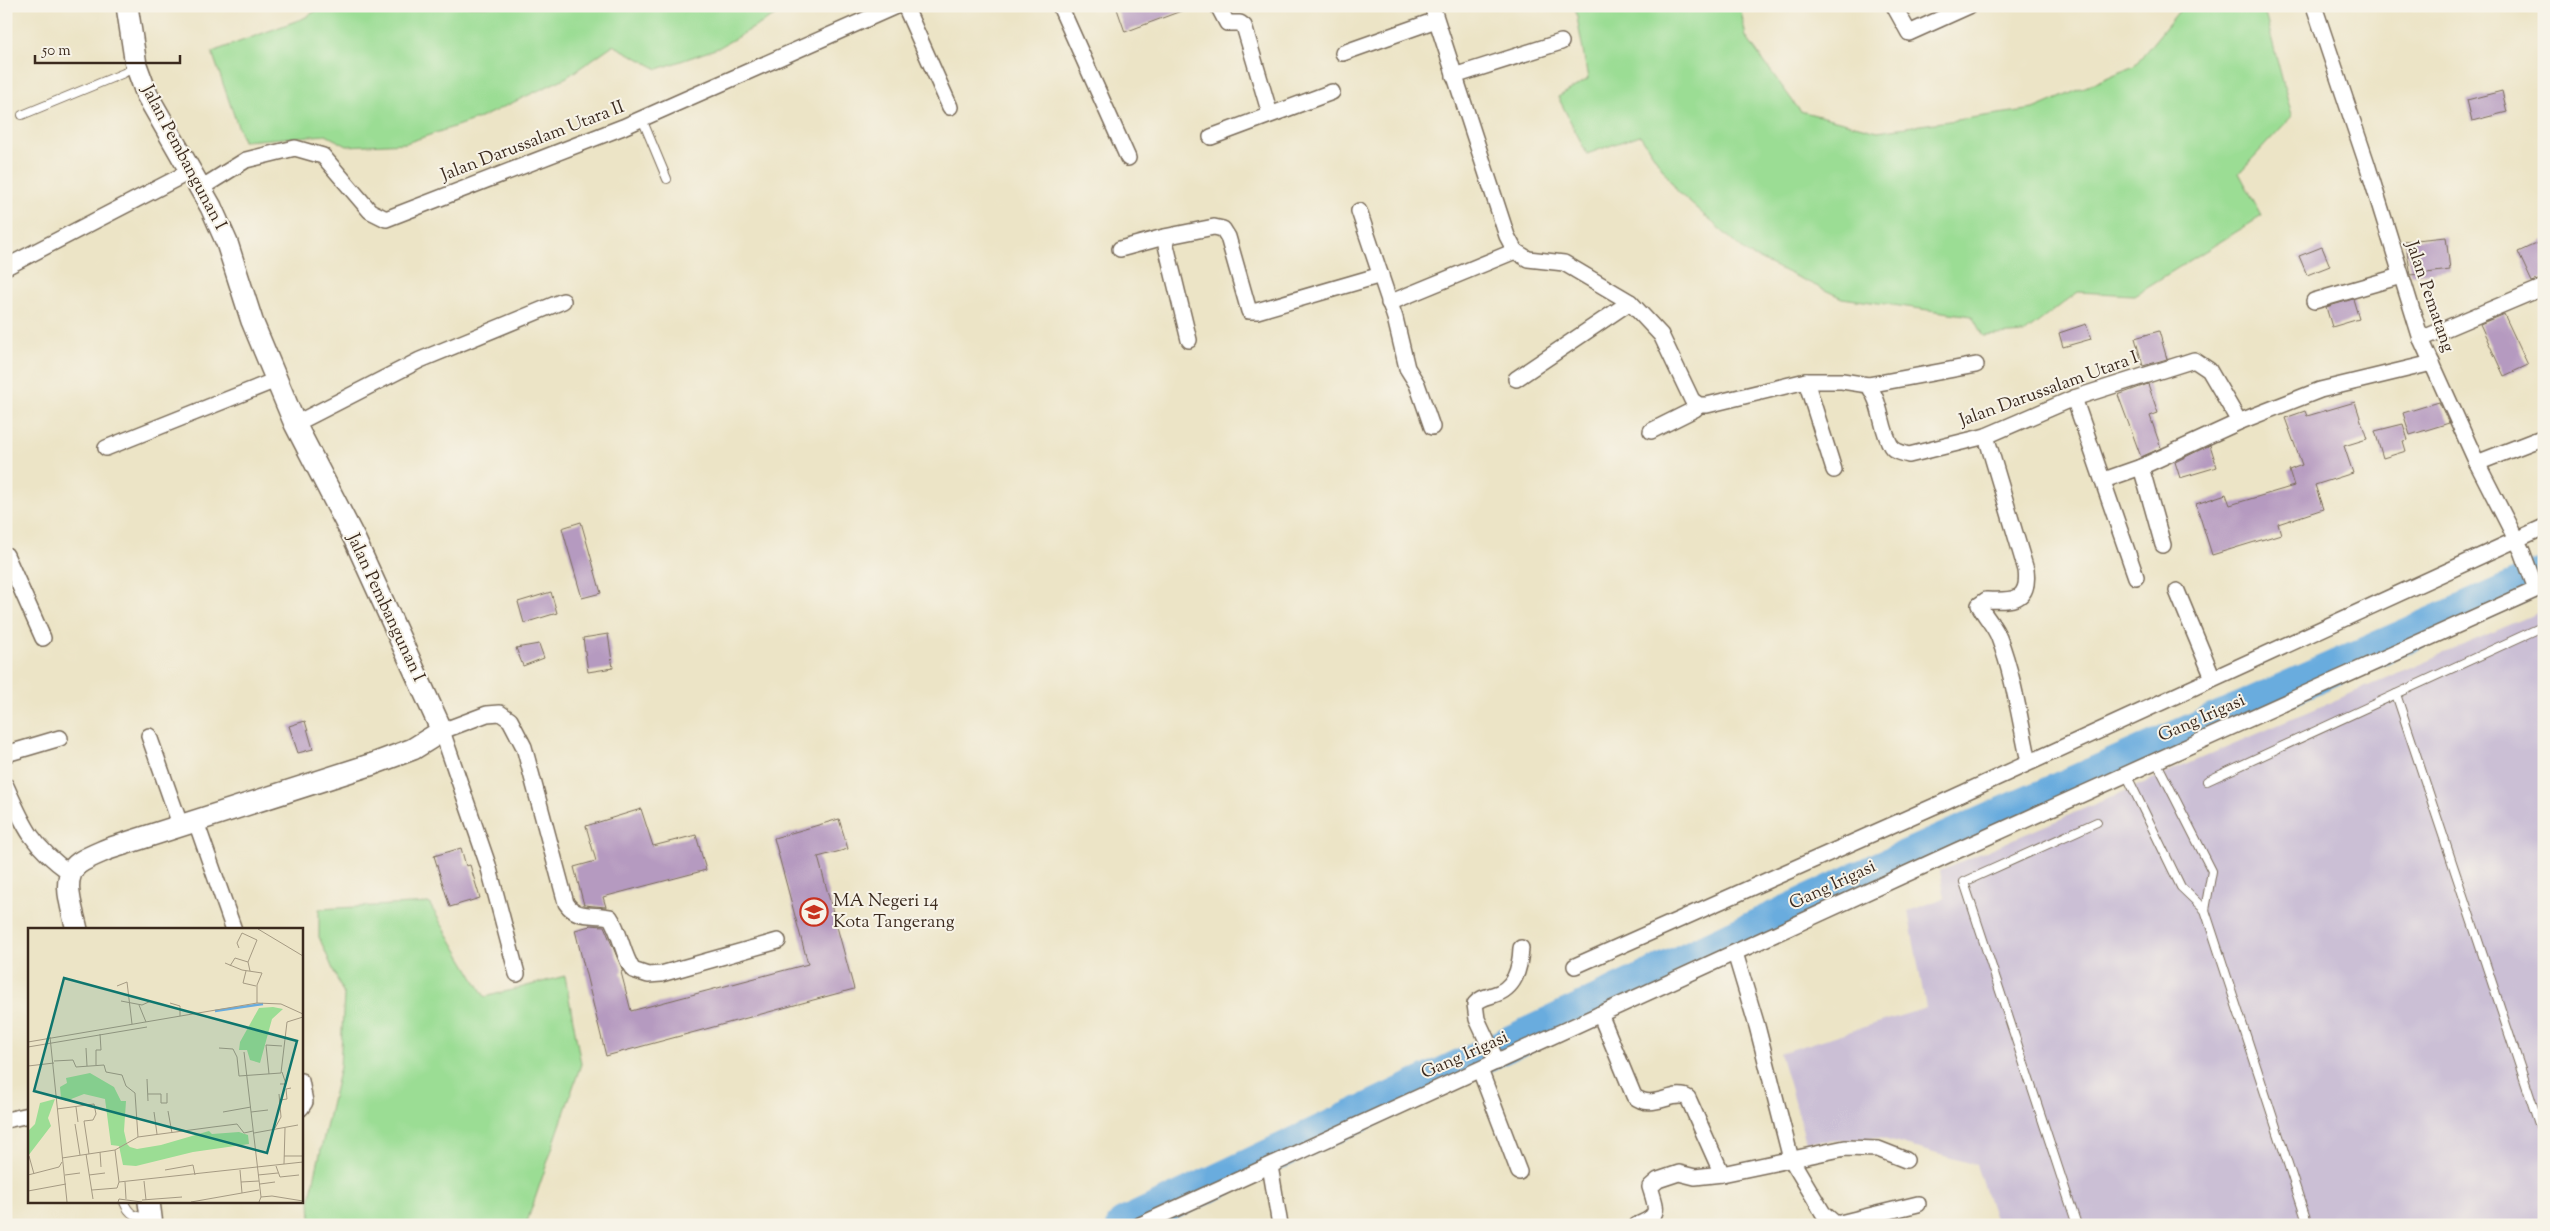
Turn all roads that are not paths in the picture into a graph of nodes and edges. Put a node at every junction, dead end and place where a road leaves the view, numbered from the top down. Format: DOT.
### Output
graph roads {
  1 [pos="127,6"];
  2 [pos="896,6"];
  3 [pos="905,6"];
  4 [pos="1060,6"];
  5 [pos="1218,6"];
  6 [pos="1894,6"];
  7 [pos="1970,6"];
  8 [pos="2314,6"];
  9 [pos="1434,13"];
  10 [pos="1561,42"];
  11 [pos="1343,53"];
  12 [pos="136,65"];
  13 [pos="1454,76"];
  14 [pos="1332,92"];
  15 [pos="950,107"];
  16 [pos="1270,114"];
  17 [pos="22,115"];
  18 [pos="642,119"];
  19 [pos="1211,137"];
  20 [pos="1128,158"];
  21 [pos="667,179"];
  22 [pos="196,180"];
  23 [pos="1359,211"];
  24 [pos="1164,237"];
  25 [pos="1120,248"];
  26 [pos="1515,251"];
  27 [pos="6,267"];
  28 [pos="1381,275"];
  29 [pos="2401,276"];
  30 [pos="2544,287"];
  31 [pos="563,301"];
  32 [pos="1630,302"];
  33 [pos="2314,302"];
  34 [pos="1389,303"];
  35 [pos="2421,339"];
  36 [pos="1190,340"];
  37 [pos="2432,363"];
  38 [pos="1976,365"];
  39 [pos="1516,379"];
  40 [pos="276,380"];
  41 [pos="1806,381"];
  42 [pos="1868,385"];
  43 [pos="2074,398"];
  44 [pos="1699,405"];
  45 [pos="2242,421"];
  46 [pos="295,424"];
  47 [pos="1432,427"];
  48 [pos="1651,430"];
  49 [pos="1986,436"];
  50 [pos="2544,437"];
  51 [pos="106,448"];
  52 [pos="2477,463"];
  53 [pos="2142,467"];
  54 [pos="1834,470"];
  55 [pos="2104,480"];
  56 [pos="2544,526"];
  57 [pos="2163,545"];
  58 [pos="2519,546"];
  59 [pos="6,555"];
  60 [pos="2136,577"];
  61 [pos="11,580"];
  62 [pos="2538,586"];
  63 [pos="2177,591"];
  64 [pos="2544,626"];
  65 [pos="43,638"];
  66 [pos="2213,678"];
  67 [pos="2396,694"];
  68 [pos="442,731"];
  69 [pos="149,736"];
  70 [pos="60,738"];
  71 [pos="6,754"];
  72 [pos="2156,760"];
  73 [pos="2029,762"];
  74 [pos="2126,774"];
  75 [pos="2207,781"];
  76 [pos="6,786"];
  77 [pos="2097,822"];
  78 [pos="188,824"];
  79 [pos="70,873"];
  80 [pos="2206,910"];
  81 [pos="77,928"];
  82 [pos="233,928"];
  83 [pos="778,941"];
  84 [pos="1521,948"];
  85 [pos="1735,953"];
  86 [pos="1574,966"];
  87 [pos="517,974"];
  88 [pos="1600,1014"];
  89 [pos="1496,1060"];
  90 [pos="1480,1070"];
  91 [pos="302,1086"];
  92 [pos="302,1106"];
  93 [pos="28,1115"];
  94 [pos="6,1120"];
  95 [pos="2544,1139"];
  96 [pos="1791,1159"];
  97 [pos="1906,1160"];
  98 [pos="1270,1166"];
  99 [pos="1519,1172"];
  100 [pos="1722,1174"];
  101 [pos="125,1204"];
  102 [pos="1918,1204"];
  103 [pos="151,1215"];
  104 [pos="1837,1224"];
  105 [pos="1140,1225"];
  106 [pos="1280,1225"];
  107 [pos="1637,1225"];
  108 [pos="2077,1225"];
  109 [pos="2308,1225"];
  1 -- 12 [label="street, Jalan Pembangunan I"];
  2 -- 18 [label="street, Jalan Darussalam Utara II"];
  3 -- 15 [label="street"];
  4 -- 20 [label="street"];
  5 -- 16 [label="street"];
  6 -- 7 [label="street"];
  8 -- 29 [label="street, Jalan Pematang"];
  9 -- 11 [label="street"];
  9 -- 13 [label="street"];
  10 -- 13 [label="street"];
  12 -- 17 [label="lane"];
  12 -- 22 [label="street, Jalan Pembangunan I"];
  13 -- 26 [label="street"];
  14 -- 16 [label="street"];
  16 -- 19 [label="street"];
  18 -- 21 [label="lane"];
  18 -- 22 [label="street, Jalan Darussalam Utara II"];
  22 -- 27 [label="street, Jalan Darussalam Utara II"];
  22 -- 40 [label="street, Jalan Pembangunan I"];
  23 -- 28 [label="street"];
  24 -- 25 [label="street"];
  24 -- 28 [label="street"];
  24 -- 36 [label="street"];
  26 -- 32 [label="street"];
  26 -- 34 [label="street"];
  28 -- 34 [label="street"];
  29 -- 33 [label="street"];
  29 -- 35 [label="street, Jalan Pematang"];
  30 -- 35 [label="street"];
  31 -- 46 [label="street"];
  32 -- 39 [label="street"];
  32 -- 44 [label="street"];
  34 -- 47 [label="street"];
  35 -- 37 [label="street, Jalan Pematang"];
  37 -- 45 [label="street"];
  37 -- 52 [label="street, Jalan Pematang"];
  38 -- 42 [label="street"];
  40 -- 46 [label="street, Jalan Pembangunan I"];
  40 -- 51 [label="street"];
  41 -- 42 [label="street"];
  41 -- 44 [label="street"];
  41 -- 54 [label="street"];
  42 -- 49 [label="street, Jalan Darussalam Utara I"];
  43 -- 45 [label="street, Jalan Darussalam Utara I"];
  43 -- 49 [label="street, Jalan Darussalam Utara I"];
  43 -- 55 [label="street"];
  44 -- 48 [label="street"];
  45 -- 53 [label="street"];
  46 -- 68 [label="street, Jalan Pembangunan I"];
  49 -- 73 [label="street"];
  50 -- 52 [label="street"];
  52 -- 58 [label="street, Jalan Pematang"];
  53 -- 55 [label="street"];
  53 -- 57 [label="street"];
  55 -- 60 [label="street"];
  56 -- 58 [label="street"];
  58 -- 62 [label="street, Jalan Pematang"];
  58 -- 66 [label="street"];
  59 -- 61 [label="street"];
  61 -- 65 [label="street"];
  62 -- 72 [label="street, Gang Irigasi"];
  63 -- 66 [label="street"];
  64 -- 67 [label="lane"];
  66 -- 73 [label="street"];
  67 -- 75 [label="lane"];
  67 -- 95 [label="lane"];
  68 -- 78 [label="street"];
  68 -- 83 [label="street"];
  68 -- 87 [label="street"];
  69 -- 78 [label="street"];
  70 -- 71 [label="street"];
  72 -- 74 [label="street, Gang Irigasi"];
  72 -- 80 [label="lane"];
  73 -- 86 [label="street"];
  74 -- 80 [label="lane"];
  74 -- 85 [label="street, Gang Irigasi"];
  76 -- 79 [label="street"];
  77 -- 108 [label="lane"];
  78 -- 79 [label="street"];
  78 -- 82 [label="street"];
  79 -- 81 [label="street"];
  80 -- 109 [label="lane"];
  84 -- 89 [label="street"];
  85 -- 88 [label="street, Gang Irigasi"];
  85 -- 96 [label="street"];
  88 -- 89 [label="street, Gang Irigasi"];
  88 -- 100 [label="street"];
  89 -- 90 [label="street, Gang Irigasi"];
  90 -- 98 [label="street, Gang Irigasi"];
  90 -- 99 [label="street"];
  91 -- 92 [label="street"];
  93 -- 94 [label="street"];
  96 -- 97 [label="street"];
  96 -- 100 [label="street"];
  96 -- 104 [label="street"];
  98 -- 105 [label="street, Gang Irigasi"];
  98 -- 106 [label="street"];
  100 -- 107 [label="street"];
  101 -- 103 [label="lane"];
  102 -- 104 [label="street"];
}
